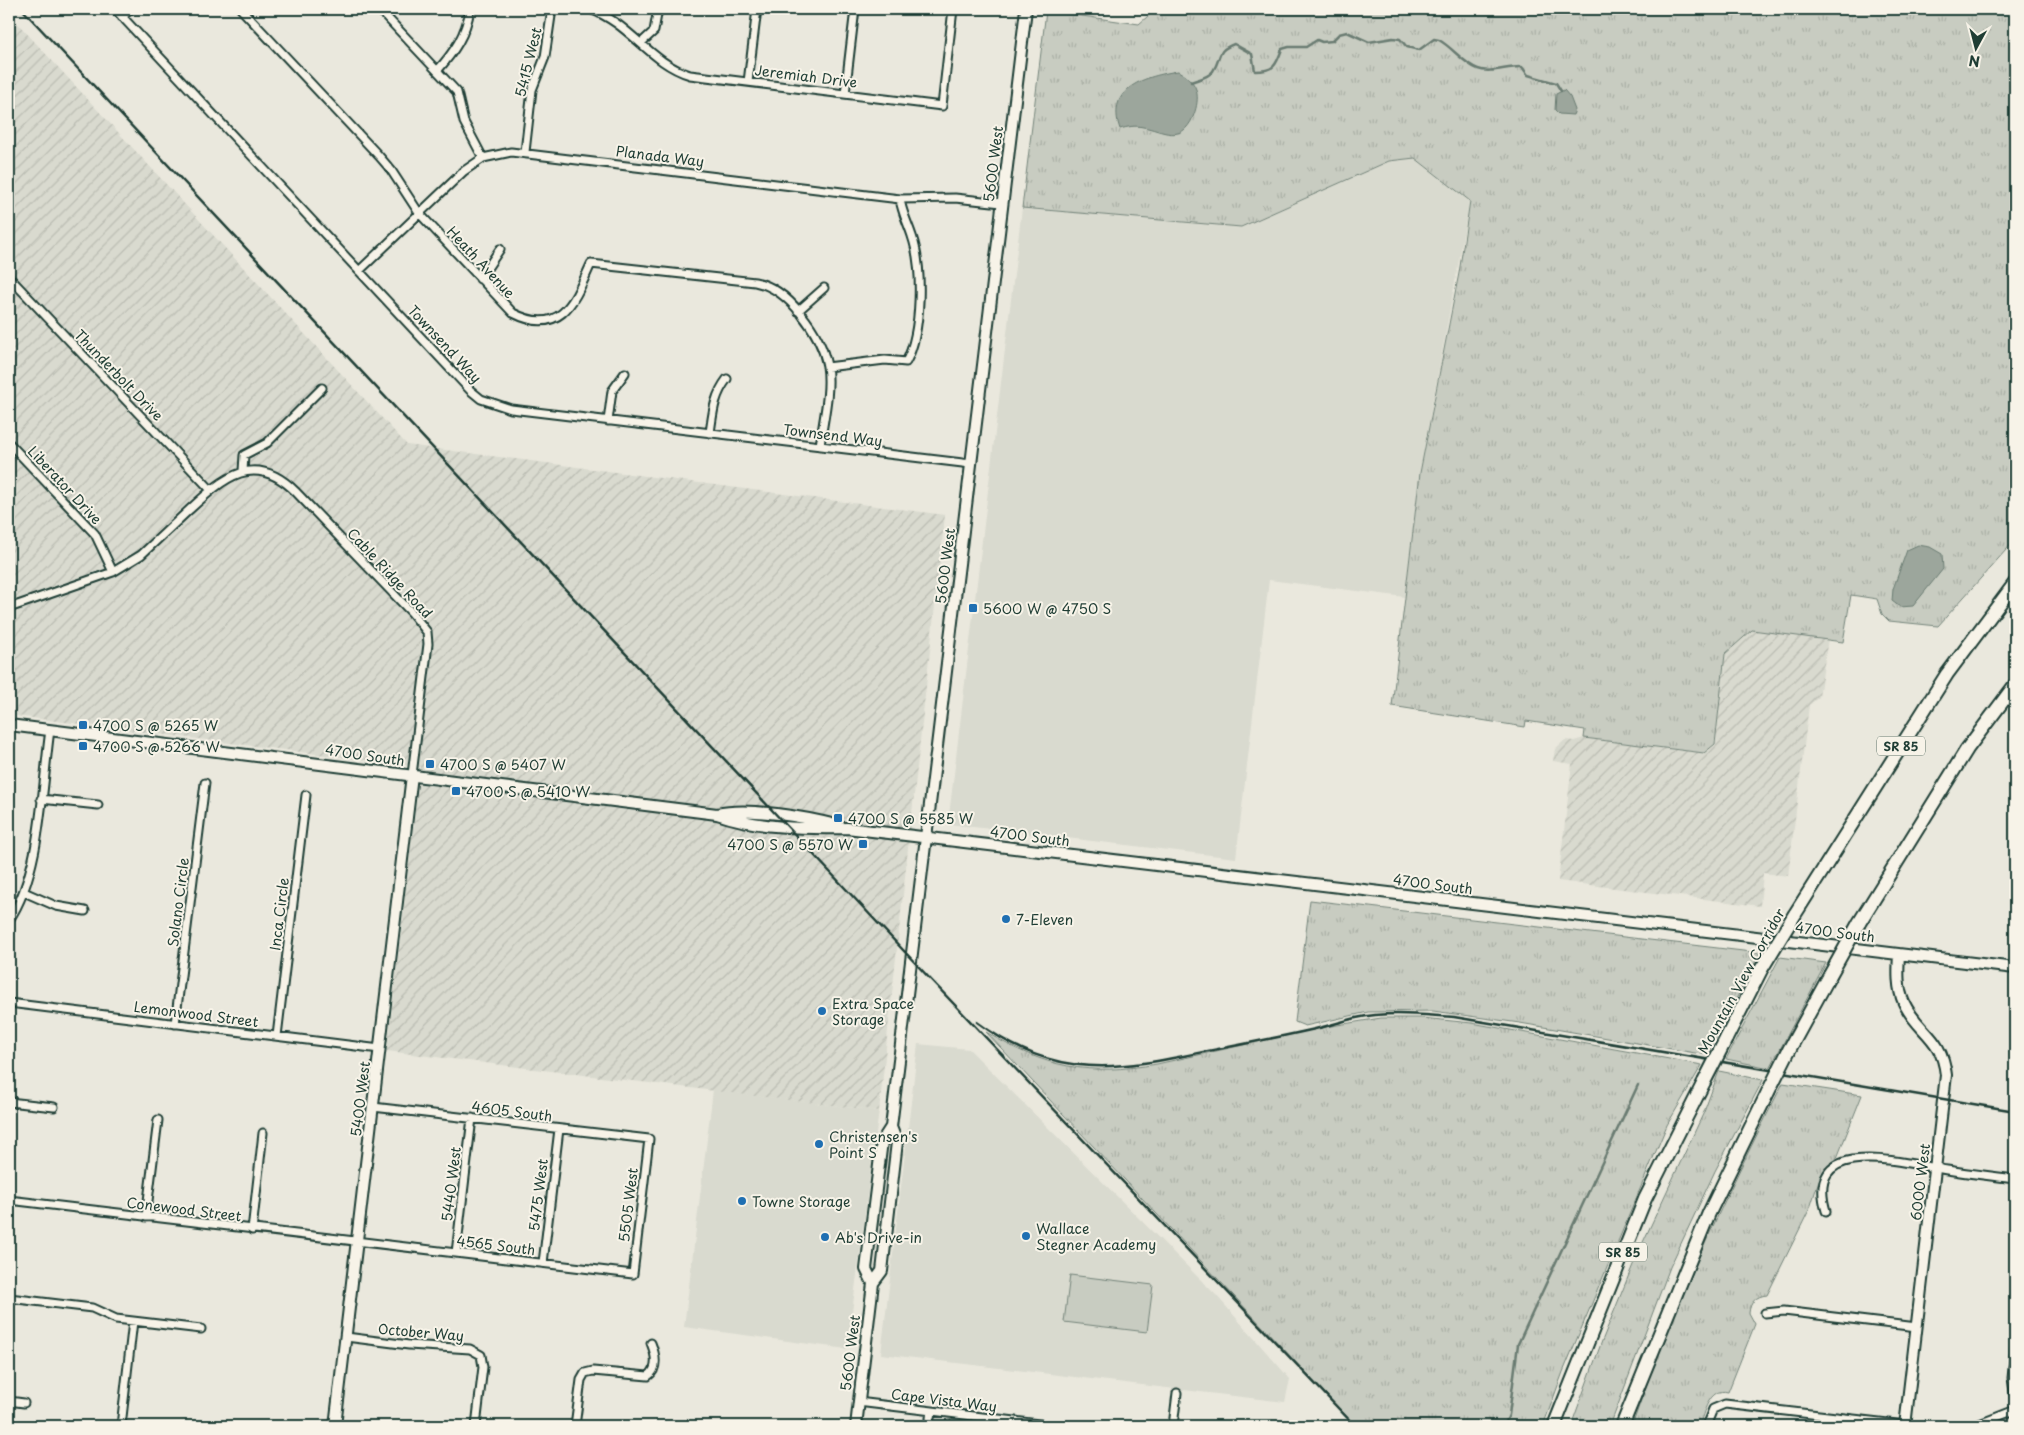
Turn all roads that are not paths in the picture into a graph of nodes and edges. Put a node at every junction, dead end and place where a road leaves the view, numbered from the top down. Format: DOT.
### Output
graph roads {
  1 [pos="114,9"];
  2 [pos="131,9"];
  3 [pos="241,9"];
  4 [pos="379,9"];
  5 [pos="470,9"];
  6 [pos="552,9"];
  7 [pos="590,9"];
  8 [pos="658,9"];
  9 [pos="757,9"];
  10 [pos="855,9"];
  11 [pos="953,9"];
  12 [pos="1026,9"];
  13 [pos="122,17"];
  14 [pos="641,43"];
  15 [pos="437,71"];
  16 [pos="748,82"];
  17 [pos="845,94"];
  18 [pos="525,152"];
  19 [pos="483,158"];
  20 [pos="900,199"];
  21 [pos="1002,203"];
  22 [pos="419,213"];
  23 [pos="500,249"];
  24 [pos="360,271"];
  25 [pos="9,277"];
  26 [pos="480,279"];
  27 [pos="824,288"];
  28 [pos="798,311"];
  29 [pos="827,367"];
  30 [pos="625,373"];
  31 [pos="727,379"];
  32 [pos="322,388"];
  33 [pos="608,421"];
  34 [pos="710,433"];
  35 [pos="9,443"];
  36 [pos="820,446"];
  37 [pos="971,464"];
  38 [pos="243,471"];
  39 [pos="211,490"];
  40 [pos="113,572"];
  41 [pos="2015,584"];
  42 [pos="9,608"];
  43 [pos="2015,685"];
  44 [pos="9,725"];
  45 [pos="50,730"];
  46 [pos="412,775"];
  47 [pos="205,783"];
  48 [pos="306,795"];
  49 [pos="41,799"];
  50 [pos="98,805"];
  51 [pos="927,838"];
  52 [pos="24,892"];
  53 [pos="85,911"];
  54 [pos="9,920"];
  55 [pos="1900,954"];
  56 [pos="2015,968"];
  57 [pos="9,1003"];
  58 [pos="175,1024"];
  59 [pos="277,1036"];
  60 [pos="380,1049"];
  61 [pos="9,1102"];
  62 [pos="373,1106"];
  63 [pos="54,1108"];
  64 [pos="472,1118"];
  65 [pos="158,1120"];
  66 [pos="891,1127"];
  67 [pos="559,1129"];
  68 [pos="263,1133"];
  69 [pos="649,1139"];
  70 [pos="1936,1168"];
  71 [pos="2015,1179"];
  72 [pos="9,1200"];
  73 [pos="1826,1211"];
  74 [pos="146,1217"];
  75 [pos="252,1230"];
  76 [pos="357,1241"];
  77 [pos="456,1253"];
  78 [pos="543,1263"];
  79 [pos="633,1274"];
  80 [pos="873,1283"];
  81 [pos="9,1298"];
  82 [pos="1765,1313"];
  83 [pos="133,1321"];
  84 [pos="1916,1327"];
  85 [pos="202,1329"];
  86 [pos="346,1337"];
  87 [pos="651,1342"];
  88 [pos="2015,1348"];
  89 [pos="1177,1393"];
  90 [pos="2015,1398"];
  91 [pos="9,1401"];
  92 [pos="858,1402"];
  93 [pos="24,1403"];
  94 [pos="2015,1410"];
  95 [pos="931,1411"];
  96 [pos="121,1426"];
  97 [pos="335,1426"];
  98 [pos="476,1426"];
  99 [pos="575,1426"];
  100 [pos="856,1426"];
  101 [pos="929,1426"];
  102 [pos="1056,1426"];
  103 [pos="1173,1426"];
  104 [pos="1554,1426"];
  105 [pos="1622,1426"];
  106 [pos="1706,1426"];
  107 [pos="1908,1426"];
  108 [pos="1974,1426"];
  1 -- 13 [label="street, Townsend Way"];
  2 -- 13 [label="street"];
  3 -- 22 [label="street, Heath Avenue"];
  4 -- 15 [label="street"];
  5 -- 15 [label="street"];
  6 -- 18 [label="street, 5415 West"];
  7 -- 14 [label="street, Jeremiah Drive"];
  8 -- 14 [label="street"];
  9 -- 16 [label="street"];
  10 -- 17 [label="street"];
  11 -- 17 [label="street, Jeremiah Drive"];
  12 -- 21 [label="main road, 5600 West"];
  13 -- 24 [label="street, Townsend Way"];
  14 -- 16 [label="street, Jeremiah Drive"];
  15 -- 19 [label="street"];
  16 -- 17 [label="street, Jeremiah Drive"];
  18 -- 19 [label="street, Planada Way"];
  18 -- 20 [label="street, Planada Way"];
  19 -- 22 [label="street, Planada Way"];
  20 -- 21 [label="street, Planada Way"];
  20 -- 29 [label="street"];
  21 -- 37 [label="main road, 5600 West"];
  22 -- 24 [label="street, Planada Way"];
  22 -- 26 [label="street, Heath Avenue"];
  23 -- 26 [label="street"];
  24 -- 33 [label="street, Townsend Way"];
  25 -- 39 [label="street, Thunderbolt Drive"];
  26 -- 28 [label="street, Heath Avenue"];
  27 -- 28 [label="street"];
  28 -- 29 [label="street, Heath Avenue"];
  29 -- 36 [label="street, Heath Avenue"];
  30 -- 33 [label="street"];
  31 -- 34 [label="street"];
  32 -- 38 [label="street"];
  33 -- 34 [label="street, Townsend Way"];
  34 -- 36 [label="street, Townsend Way"];
  35 -- 40 [label="street, Liberator Drive"];
  36 -- 37 [label="street, Townsend Way"];
  37 -- 51 [label="main road, 5600 West"];
  38 -- 39 [label="street"];
  38 -- 46 [label="street, Cable Ridge Road"];
  39 -- 40 [label="street"];
  40 -- 42 [label="street"];
  41 -- 104 [label="highway, Mountain View Corridor / SR 85, bridge"];
  43 -- 105 [label="highway, bridge"];
  44 -- 45 [label="main road, 4700 South"];
  45 -- 46 [label="main road, 4700 South"];
  45 -- 49 [label="street"];
  46 -- 51 [label="main road, 4700 South"];
  46 -- 60 [label="main road, 5400 West"];
  47 -- 58 [label="street, Solano Circle"];
  48 -- 59 [label="street, Inca Circle"];
  49 -- 50 [label="street"];
  49 -- 52 [label="street"];
  51 -- 55 [label="main road, 4700 South"];
  51 -- 66 [label="main road, 5600 West"];
  52 -- 53 [label="street"];
  52 -- 54 [label="street"];
  55 -- 56 [label="main road, 4700 South"];
  55 -- 70 [label="main road, 6000 West"];
  57 -- 58 [label="street, Lemonwood Street"];
  58 -- 59 [label="street, Lemonwood Street"];
  59 -- 60 [label="street, Lemonwood Street"];
  60 -- 62 [label="main road, 5400 West"];
  61 -- 63 [label="street"];
  62 -- 64 [label="street, 4605 South"];
  62 -- 76 [label="main road, 5400 West"];
  64 -- 67 [label="street, 4605 South"];
  64 -- 77 [label="street, 5440 West"];
  65 -- 74 [label="street"];
  66 -- 80 [label="main road, 5600 West"];
  66 -- 80 [label="main road, 5600 West"];
  67 -- 69 [label="street, 4605 South"];
  67 -- 78 [label="street, 5475 West"];
  68 -- 75 [label="street"];
  69 -- 79 [label="street, 5505 West"];
  70 -- 71 [label="street"];
  70 -- 73 [label="street"];
  70 -- 84 [label="main road, 6000 West"];
  72 -- 74 [label="street, Conewood Street"];
  74 -- 75 [label="street, Conewood Street"];
  75 -- 76 [label="street, Conewood Street"];
  76 -- 77 [label="street, 4565 South"];
  76 -- 86 [label="main road, 5400 West"];
  77 -- 78 [label="street, 4565 South"];
  78 -- 79 [label="street, 4565 South"];
  80 -- 92 [label="main road, 5600 West"];
  81 -- 83 [label="street"];
  82 -- 84 [label="street"];
  83 -- 85 [label="street"];
  83 -- 96 [label="street"];
  84 -- 107 [label="main road, 6000 West"];
  86 -- 97 [label="main road, 5400 West"];
  86 -- 98 [label="street, October Way"];
  87 -- 99 [label="street"];
  88 -- 90 [label="street"];
  89 -- 103 [label="street"];
  91 -- 93 [label="street"];
  92 -- 95 [label="street, Cape Vista Way"];
  92 -- 100 [label="main road, 5600 West"];
  94 -- 108 [label="street"];
  95 -- 101 [label="street"];
  95 -- 102 [label="street, Cape Vista Way"];
  106 -- 107 [label="street"];
}
